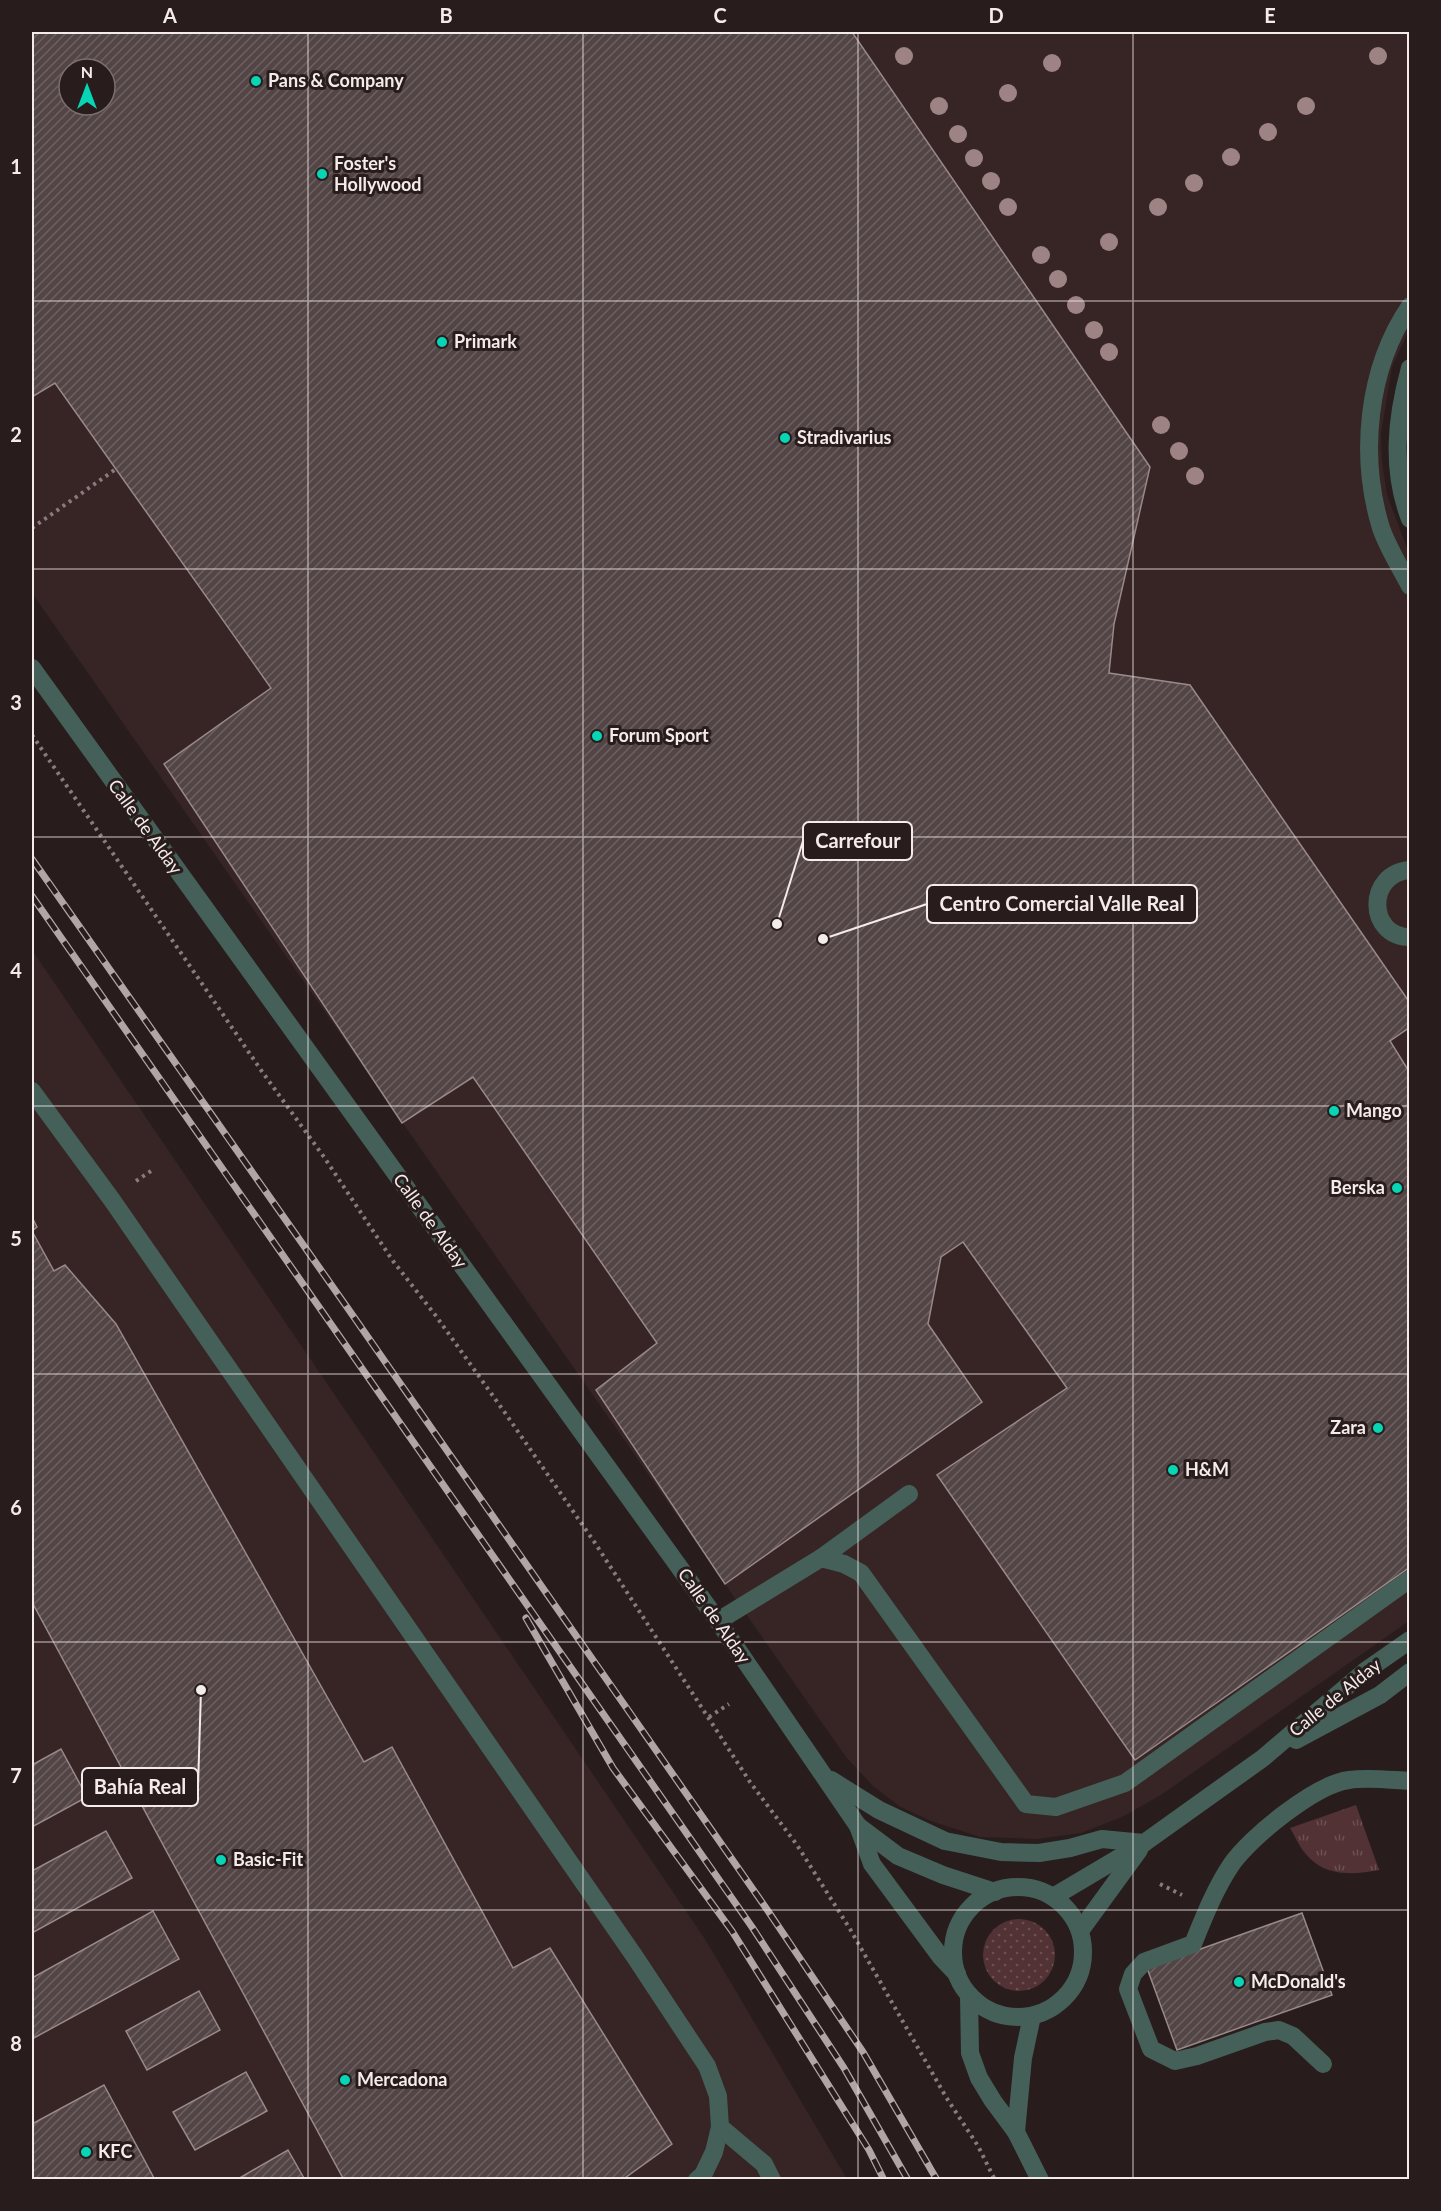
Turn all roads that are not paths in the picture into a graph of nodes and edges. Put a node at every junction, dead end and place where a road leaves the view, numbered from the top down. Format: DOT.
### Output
graph roads {
  1 [pos="1410,306"];
  2 [pos="1410,368"];
  3 [pos="1410,519"];
  4 [pos="1410,586"];
  5 [pos="32,668"];
  6 [pos="1410,870"];
  7 [pos="1410,938"];
  8 [pos="32,1091"];
  9 [pos="909,1494"];
  10 [pos="821,1558"];
  11 [pos="1410,1579"];
  12 [pos="718,1621"];
  13 [pos="1410,1640"];
  14 [pos="1410,1672"];
  15 [pos="1263,1758"];
  16 [pos="825,1777"];
  17 [pos="1410,1781"];
  18 [pos="858,1826"];
  19 [pos="1144,1843"];
  20 [pos="995,1892"];
  21 [pos="1053,1897"];
  22 [pos="1080,1930"];
  23 [pos="957,1974"];
  24 [pos="969,1995"];
  25 [pos="1032,2016"];
  26 [pos="1323,2064"];
  27 [pos="720,2127"];
  28 [pos="1016,2132"];
  29 [pos="697,2180"];
  30 [pos="772,2180"];
  31 [pos="1040,2180"];
  1 -- 4 [label="street"];
  2 -- 3 [label="street"];
  5 -- 12 [label="street, Calle de Alday"];
  6 -- 7 [label="street"];
  8 -- 27 [label="street"];
  9 -- 10 [label="street"];
  10 -- 11 [label="street"];
  10 -- 12 [label="street"];
  12 -- 16 [label="street, Calle de Alday"];
  13 -- 15 [label="street, Calle de Alday"];
  14 -- 15 [label="street, Calle de Alday"];
  15 -- 19 [label="street, Calle de Alday"];
  16 -- 18 [label="street, Calle de Alday"];
  16 -- 19 [label="street, Calle de Alday"];
  17 -- 26 [label="street"];
  18 -- 20 [label="street, Calle de Alday"];
  18 -- 23 [label="street, Calle de Alday"];
  19 -- 21 [label="street, Calle de Alday"];
  19 -- 22 [label="street, Calle de Alday"];
  20 -- 21 [label="street"];
  20 -- 23 [label="street"];
  21 -- 22 [label="street"];
  22 -- 25 [label="street"];
  23 -- 24 [label="street"];
  24 -- 25 [label="street"];
  24 -- 28 [label="street"];
  25 -- 28 [label="street"];
  27 -- 29 [label="street"];
  27 -- 30 [label="street"];
  28 -- 31 [label="street"];
}
